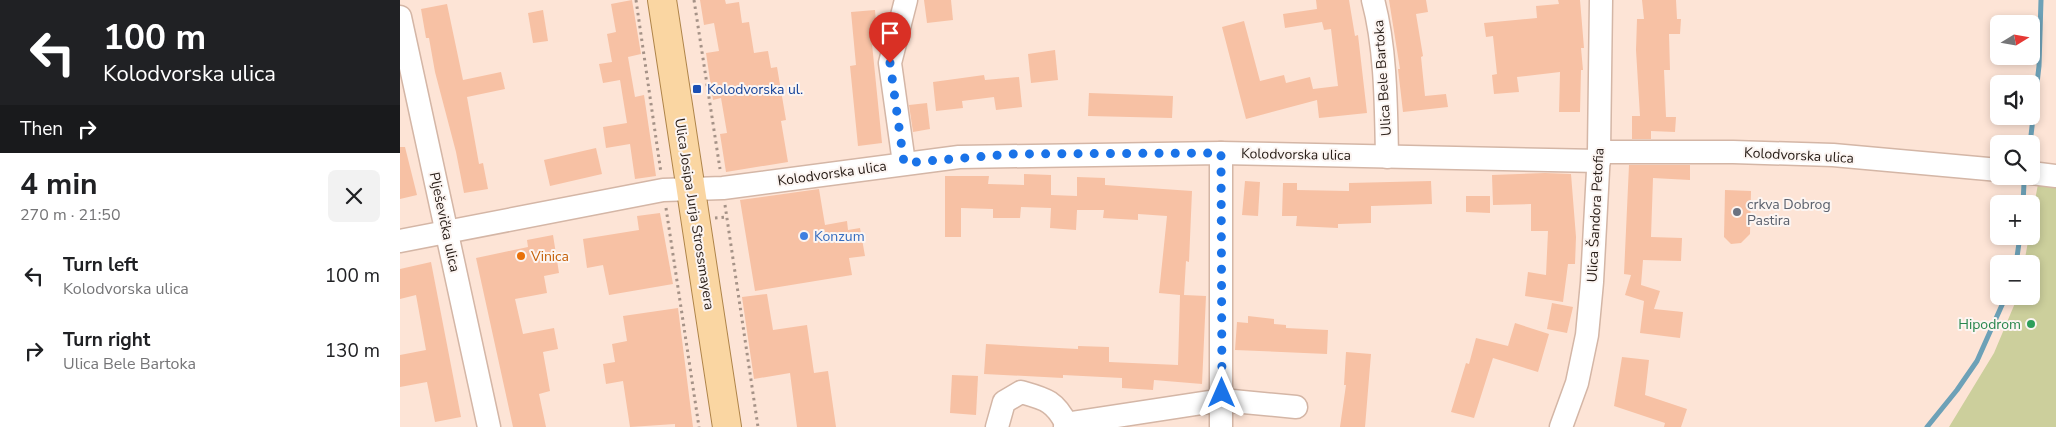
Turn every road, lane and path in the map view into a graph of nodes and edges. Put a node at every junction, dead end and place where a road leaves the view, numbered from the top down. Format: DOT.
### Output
graph roads {
  1 [pos="636,0"];
  2 [pos="662,0"];
  3 [pos="694,0"];
  4 [pos="906,0"];
  5 [pos="1373,0"];
  6 [pos="1601,0"];
  7 [pos="400,16"];
  8 [pos="1221,153"];
  9 [pos="1387,157"];
  10 [pos="1599,157"];
  11 [pos="904,163"];
  12 [pos="1990,169"];
  13 [pos="2040,174"];
  14 [pos="2056,176"];
  15 [pos="691,188"];
  16 [pos="723,188"];
  17 [pos="663,190"];
  18 [pos="447,232"];
  19 [pos="400,241"];
  20 [pos="1222,400"];
  21 [pos="1296,407"];
  22 [pos="1066,426"];
  23 [pos="489,427"];
  24 [pos="700,427"];
  25 [pos="727,427"];
  26 [pos="758,427"];
  27 [pos="997,427"];
  28 [pos="1221,427"];
  29 [pos="1561,427"];
  1 -- 17 [label="path"];
  2 -- 15 [label="main road, Ulica Josipa Jurja Strossmayera"];
  3 -- 16 [label="path"];
  4 -- 11 [label="street"];
  5 -- 9 [label="street, Ulica Bele Bartoka"];
  6 -- 10 [label="street, Ulica Šandora Petofia"];
  7 -- 18 [label="street, Plješevička ulica"];
  8 -- 9 [label="street, Kolodvorska ulica"];
  8 -- 11 [label="street, Kolodvorska ulica"];
  8 -- 20 [label="street"];
  9 -- 10 [label="street, Kolodvorska ulica"];
  10 -- 12 [label="street, Kolodvorska ulica"];
  10 -- 29 [label="street, Ulica Šandora Petofia"];
  11 -- 16 [label="street, Kolodvorska ulica"];
  13 -- 14 [label="street"];
  15 -- 16 [label="street, Kolodvorska ulica"];
  15 -- 17 [label="street, Kolodvorska ulica"];
  15 -- 25 [label="main road, Ulica Josipa Jurja Strossmayera"];
  16 -- 26 [label="path"];
  17 -- 18 [label="street, Kolodvorska ulica"];
  17 -- 24 [label="path"];
  18 -- 19 [label="street, Kolodvorska ulica"];
  18 -- 23 [label="street, Plješevička ulica"];
  20 -- 21 [label="street"];
  20 -- 22 [label="street"];
  20 -- 28 [label="street"];
  22 -- 27 [label="street"];
}
